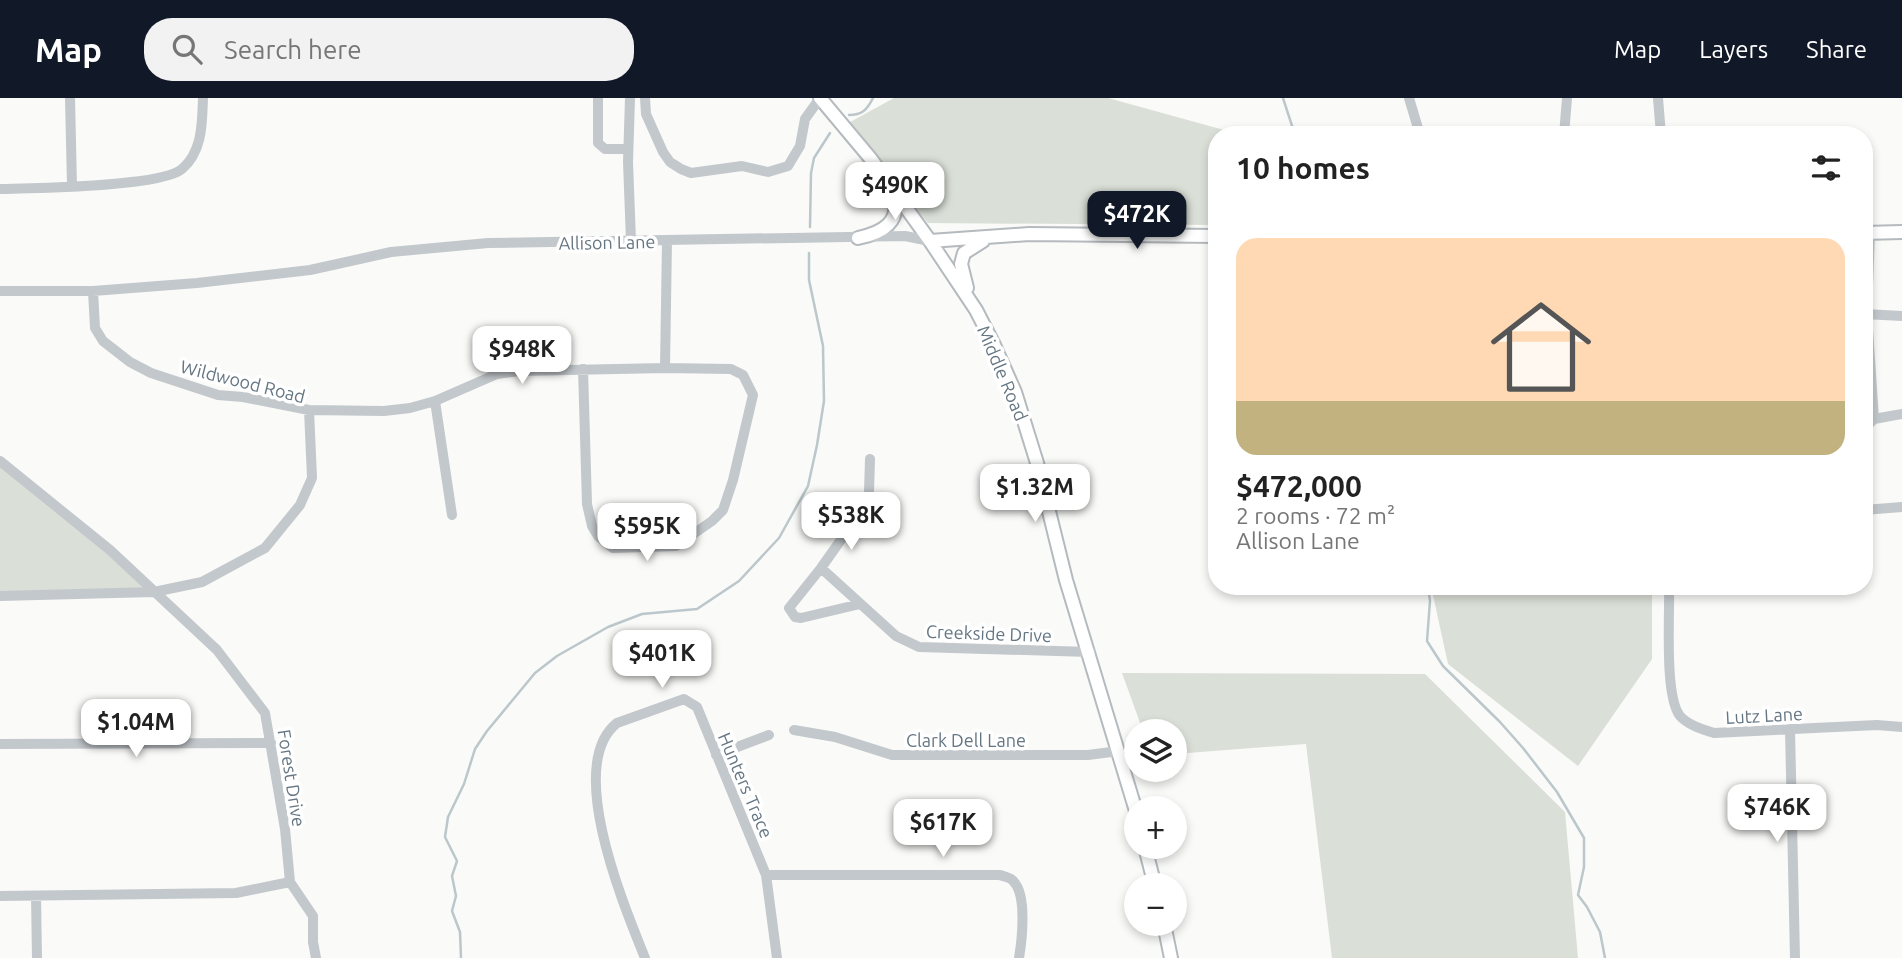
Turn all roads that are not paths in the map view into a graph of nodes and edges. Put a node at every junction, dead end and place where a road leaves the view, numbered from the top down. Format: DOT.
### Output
graph roads {
  1 [pos="70,98"];
  2 [pos="203,98"];
  3 [pos="598,98"];
  4 [pos="630,98"];
  5 [pos="645,98"];
  6 [pos="820,98"];
  7 [pos="1409,98"];
  8 [pos="1567,98"];
  9 [pos="1658,98"];
  10 [pos="1417,126"];
  11 [pos="1565,126"];
  12 [pos="1660,126"];
  13 [pos="628,149"];
  14 [pos="72,186"];
  15 [pos="890,186"];
  16 [pos="0,189"];
  17 [pos="1902,232"];
  18 [pos="1873,233"];
  19 [pos="1208,236"];
  20 [pos="858,238"];
  21 [pos="987,239"];
  22 [pos="631,241"];
  23 [pos="667,241"];
  24 [pos="930,241"];
  25 [pos="0,291"];
  26 [pos="93,291"];
  27 [pos="969,298"];
  28 [pos="1873,314"];
  29 [pos="1902,316"];
  30 [pos="665,368"];
  31 [pos="583,369"];
  32 [pos="435,401"];
  33 [pos="309,410"];
  34 [pos="1873,412"];
  35 [pos="1902,414"];
  36 [pos="1874,419"];
  37 [pos="870,459"];
  38 [pos="0,461"];
  39 [pos="1902,508"];
  40 [pos="1873,510"];
  41 [pos="452,515"];
  42 [pos="821,568"];
  43 [pos="154,592"];
  44 [pos="1669,595"];
  45 [pos="0,596"];
  46 [pos="860,604"];
  47 [pos="1090,652"];
  48 [pos="1902,727"];
  49 [pos="1790,729"];
  50 [pos="794,730"];
  51 [pos="769,735"];
  52 [pos="271,743"];
  53 [pos="0,744"];
  54 [pos="1119,751"];
  55 [pos="716,755"];
  56 [pos="1132,796"];
  57 [pos="766,874"];
  58 [pos="290,882"];
  59 [pos="36,895"];
  60 [pos="0,896"];
  61 [pos="1166,936"];
  62 [pos="37,958"];
  63 [pos="316,958"];
  64 [pos="645,958"];
  65 [pos="777,958"];
  66 [pos="1019,958"];
  67 [pos="1171,958"];
  68 [pos="1795,958"];
  1 -- 14 [label="street"];
  2 -- 14 [label="street"];
  3 -- 13 [label="street"];
  4 -- 13 [label="street"];
  5 -- 6 [label="street"];
  6 -- 15 [label="main road, Middle Road"];
  7 -- 10 [label="street"];
  8 -- 11 [label="street"];
  9 -- 12 [label="street"];
  13 -- 22 [label="street"];
  14 -- 16 [label="street"];
  15 -- 20 [label="main road"];
  15 -- 24 [label="main road, Middle Road"];
  17 -- 18 [label="main road"];
  19 -- 21 [label="main road, Allison Lane"];
  20 -- 23 [label="street, Allison Lane"];
  20 -- 24 [label="street, Allison Lane"];
  21 -- 24 [label="main road, Allison Lane"];
  21 -- 27 [label="main road"];
  22 -- 23 [label="street, Allison Lane"];
  22 -- 26 [label="street, Allison Lane"];
  23 -- 30 [label="street"];
  24 -- 27 [label="main road, Middle Road"];
  25 -- 26 [label="street, Allison Lane"];
  26 -- 33 [label="street, Wildwood Road"];
  27 -- 47 [label="main road, Middle Road"];
  28 -- 29 [label="street"];
  30 -- 31 [label="street"];
  30 -- 31 [label="street"];
  31 -- 32 [label="street"];
  32 -- 33 [label="street"];
  32 -- 41 [label="street"];
  33 -- 43 [label="street, Wildwood Road"];
  34 -- 36 [label="street"];
  35 -- 36 [label="street"];
  37 -- 42 [label="street"];
  38 -- 43 [label="street, Forest Drive"];
  39 -- 40 [label="street"];
  42 -- 46 [label="street, Creekside Drive"];
  42 -- 46 [label="street"];
  43 -- 45 [label="street, Wildwood Road"];
  43 -- 52 [label="street, Forest Drive"];
  44 -- 49 [label="street, Lutz Lane"];
  46 -- 47 [label="street, Creekside Drive"];
  47 -- 54 [label="main road, Middle Road"];
  48 -- 49 [label="street, Lutz Lane"];
  49 -- 68 [label="street"];
  50 -- 54 [label="street, Clark Dell Lane"];
  51 -- 55 [label="street"];
  52 -- 53 [label="street"];
  52 -- 58 [label="street, Forest Drive"];
  54 -- 56 [label="main road, Middle Road"];
  55 -- 57 [label="street, Hunters Trace"];
  55 -- 64 [label="street, Hunters Trace"];
  57 -- 65 [label="street, Hunters Trace"];
  57 -- 66 [label="street"];
  58 -- 59 [label="street"];
  58 -- 63 [label="street"];
  59 -- 60 [label="street"];
  59 -- 62 [label="street"];
  61 -- 67 [label="main road"];
}
